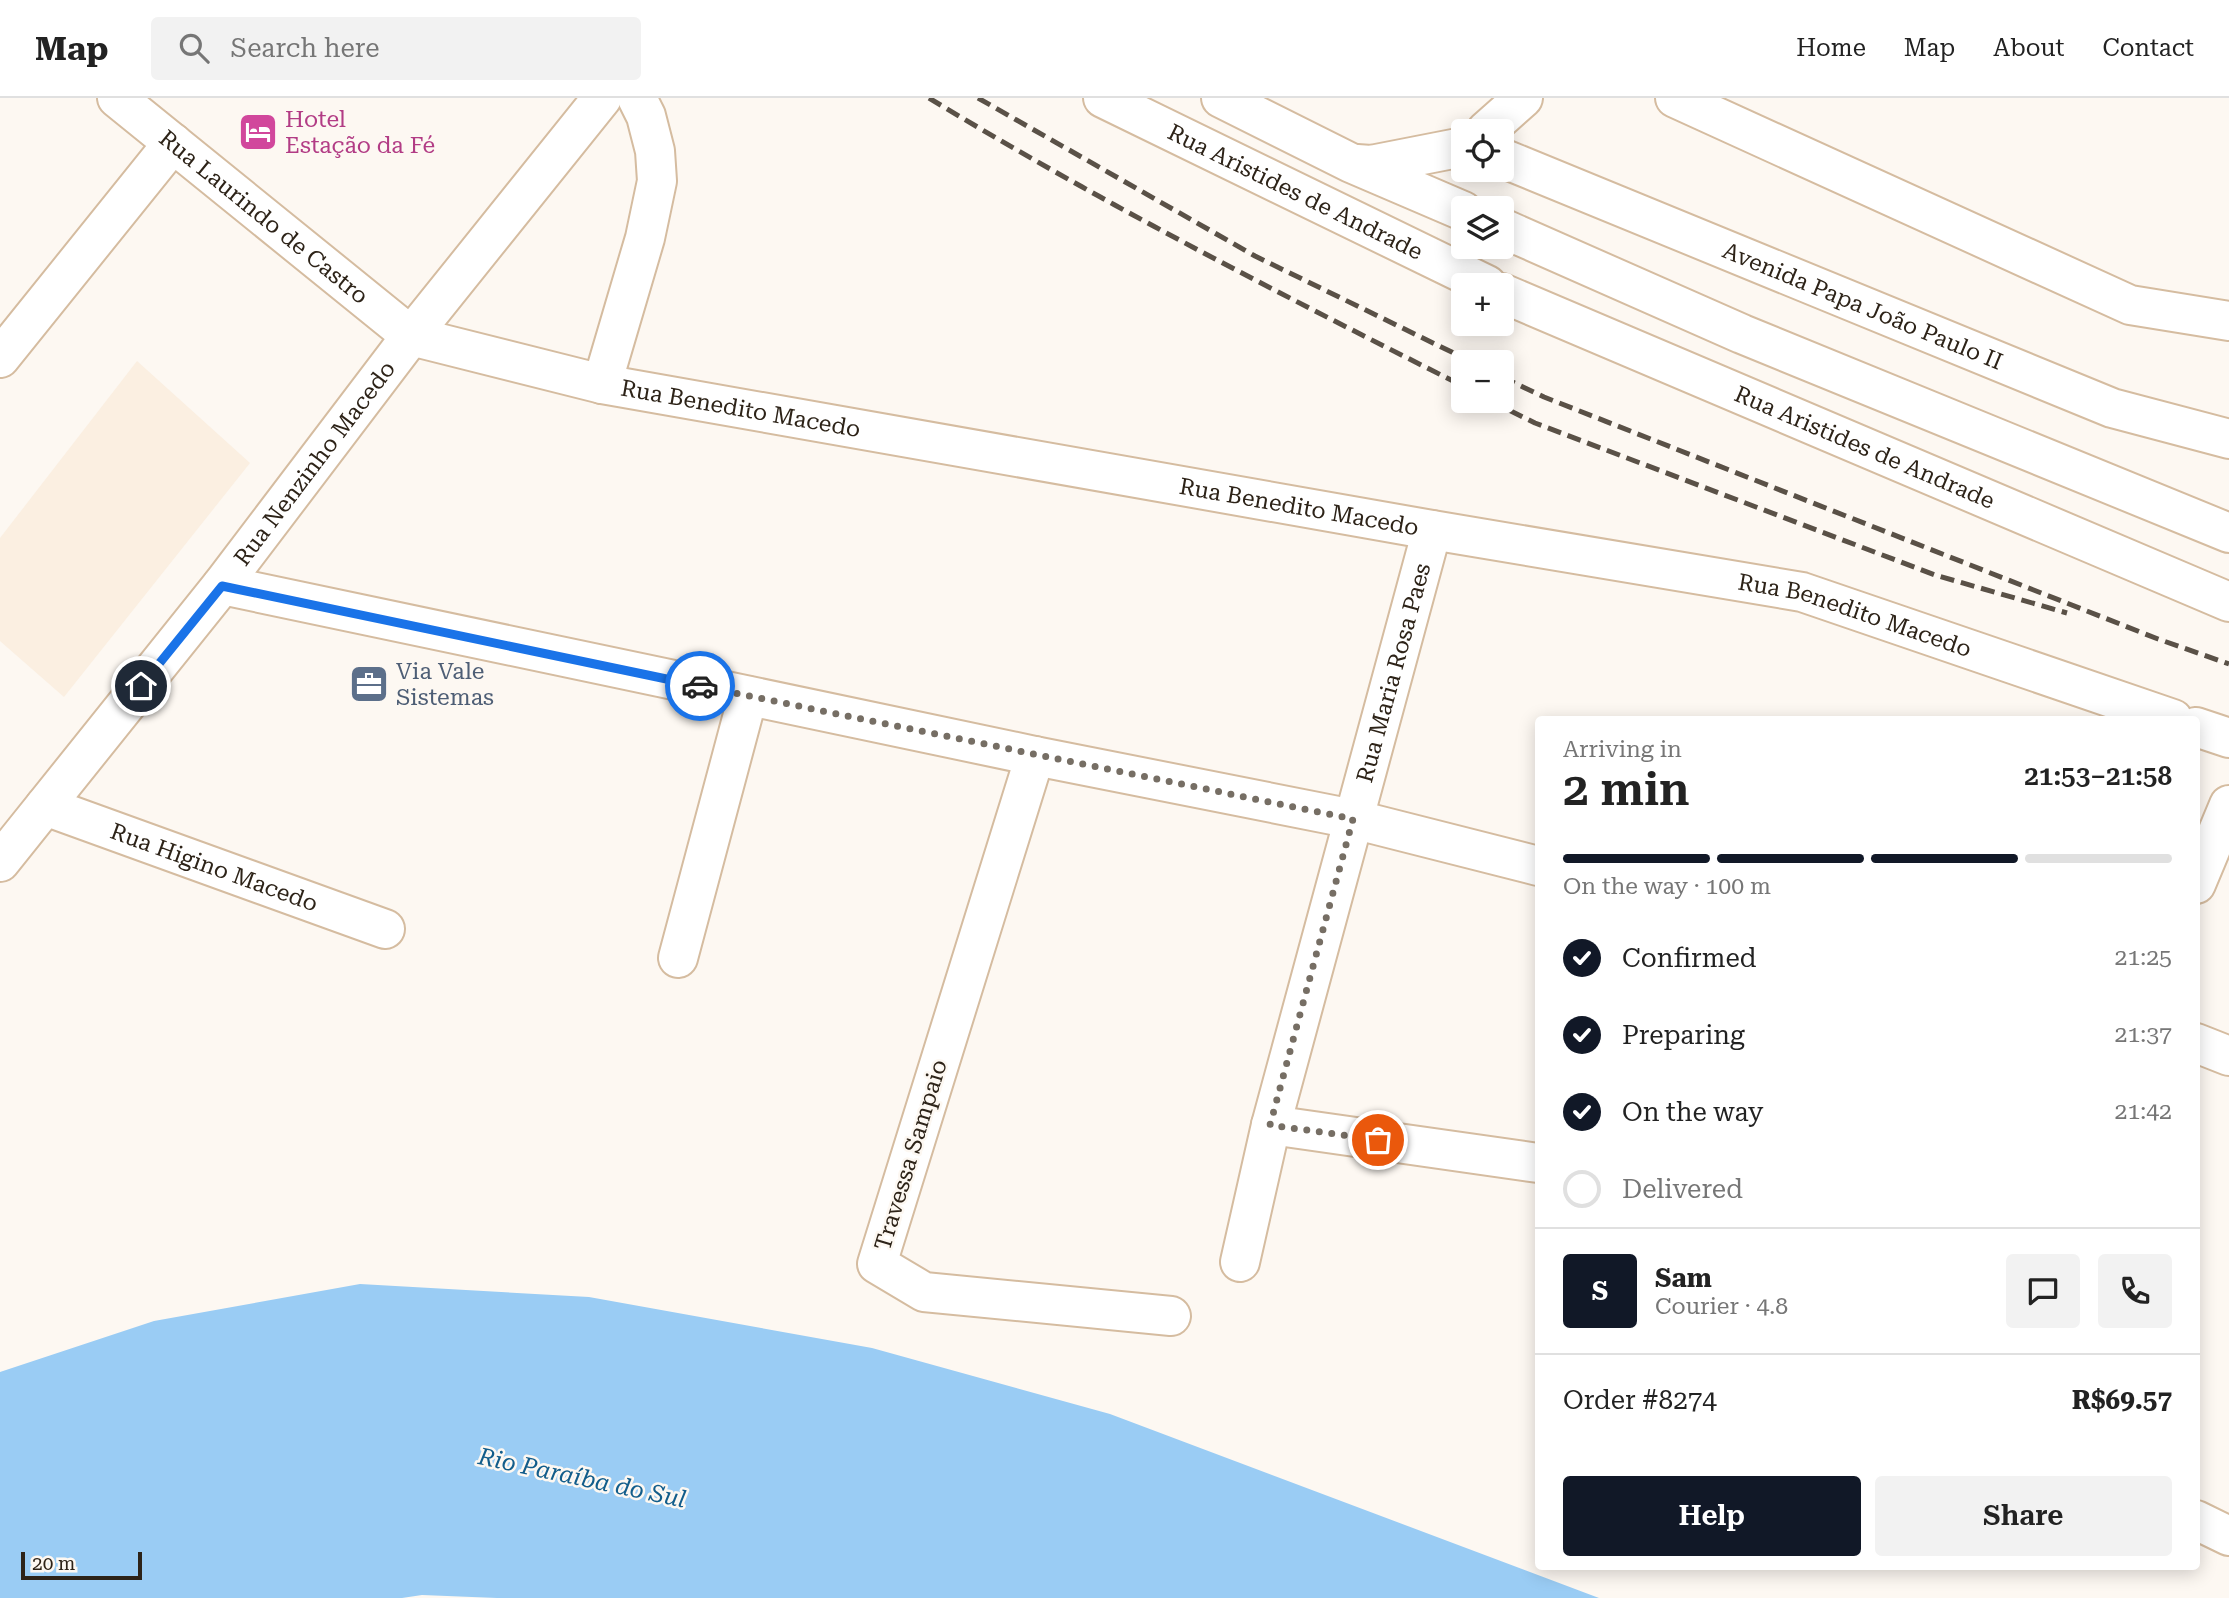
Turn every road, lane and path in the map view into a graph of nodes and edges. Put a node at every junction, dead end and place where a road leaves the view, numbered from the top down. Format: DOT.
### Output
graph roads {
  1 [pos="117,98"];
  2 [pos="601,98"];
  3 [pos="637,98"];
  4 [pos="1103,98"];
  5 [pos="1221,98"];
  6 [pos="1523,98"];
  7 [pos="1675,98"];
  8 [pos="1499,119"];
  9 [pos="173,143"];
  10 [pos="1451,149"];
  11 [pos="1351,163"];
  12 [pos="1514,163"];
  13 [pos="1451,206"];
  14 [pos="1514,233"];
  15 [pos="1462,273"];
  16 [pos="1514,298"];
  17 [pos="2229,321"];
  18 [pos="411,336"];
  19 [pos="0,358"];
  20 [pos="602,384"];
  21 [pos="2229,439"];
  22 [pos="1432,530"];
  23 [pos="2229,533"];
  24 [pos="222,586"];
  25 [pos="2229,601"];
  26 [pos="748,696"];
  27 [pos="2164,716"];
  28 [pos="2200,728"];
  29 [pos="2229,738"];
  30 [pos="1035,756"];
  31 [pos="2229,804"];
  32 [pos="45,806"];
  33 [pos="1353,819"];
  34 [pos="0,862"];
  35 [pos="1535,865"];
  36 [pos="2200,874"];
  37 [pos="385,929"];
  38 [pos="678,958"];
  39 [pos="2200,1045"];
  40 [pos="2229,1056"];
  41 [pos="1270,1125"];
  42 [pos="1535,1163"];
  43 [pos="1240,1262"];
  44 [pos="1171,1316"];
  45 [pos="2200,1522"];
  46 [pos="2229,1535"];
  1 -- 9 [label="street, Rua Laurindo de Castro"];
  2 -- 18 [label="street, Rua Nenzinho Macedo"];
  3 -- 20 [label="street"];
  4 -- 15 [label="street, Rua Aristides de Andrade"];
  5 -- 11 [label="street"];
  6 -- 8 [label="street"];
  7 -- 17 [label="street"];
  9 -- 18 [label="street, Rua Laurindo de Castro"];
  9 -- 19 [label="street"];
  10 -- 11 [label="street"];
  11 -- 13 [label="street"];
  12 -- 21 [label="street, Avenida Papa João Paulo II"];
  14 -- 23 [label="street"];
  16 -- 25 [label="street, Rua Aristides de Andrade"];
  18 -- 20 [label="street, Rua Benedito Macedo"];
  18 -- 24 [label="street, Rua Nenzinho Macedo"];
  20 -- 22 [label="street, Rua Benedito Macedo"];
  22 -- 27 [label="street, Rua Benedito Macedo"];
  22 -- 33 [label="street, Rua Maria Rosa Paes"];
  24 -- 26 [label="street"];
  24 -- 32 [label="street, Rua Nenzinho Macedo"];
  26 -- 30 [label="street"];
  26 -- 38 [label="street"];
  28 -- 29 [label="street"];
  30 -- 33 [label="street"];
  30 -- 44 [label="street, Travessa Sampaio"];
  31 -- 36 [label="street"];
  32 -- 34 [label="street, Rua Nenzinho Macedo"];
  32 -- 37 [label="street, Rua Higino Macedo"];
  33 -- 35 [label="street"];
  33 -- 41 [label="street, Rua Maria Rosa Paes"];
  39 -- 40 [label="street"];
  41 -- 42 [label="street"];
  41 -- 43 [label="street, Rua Maria Rosa Paes"];
  45 -- 46 [label="street"];
}
